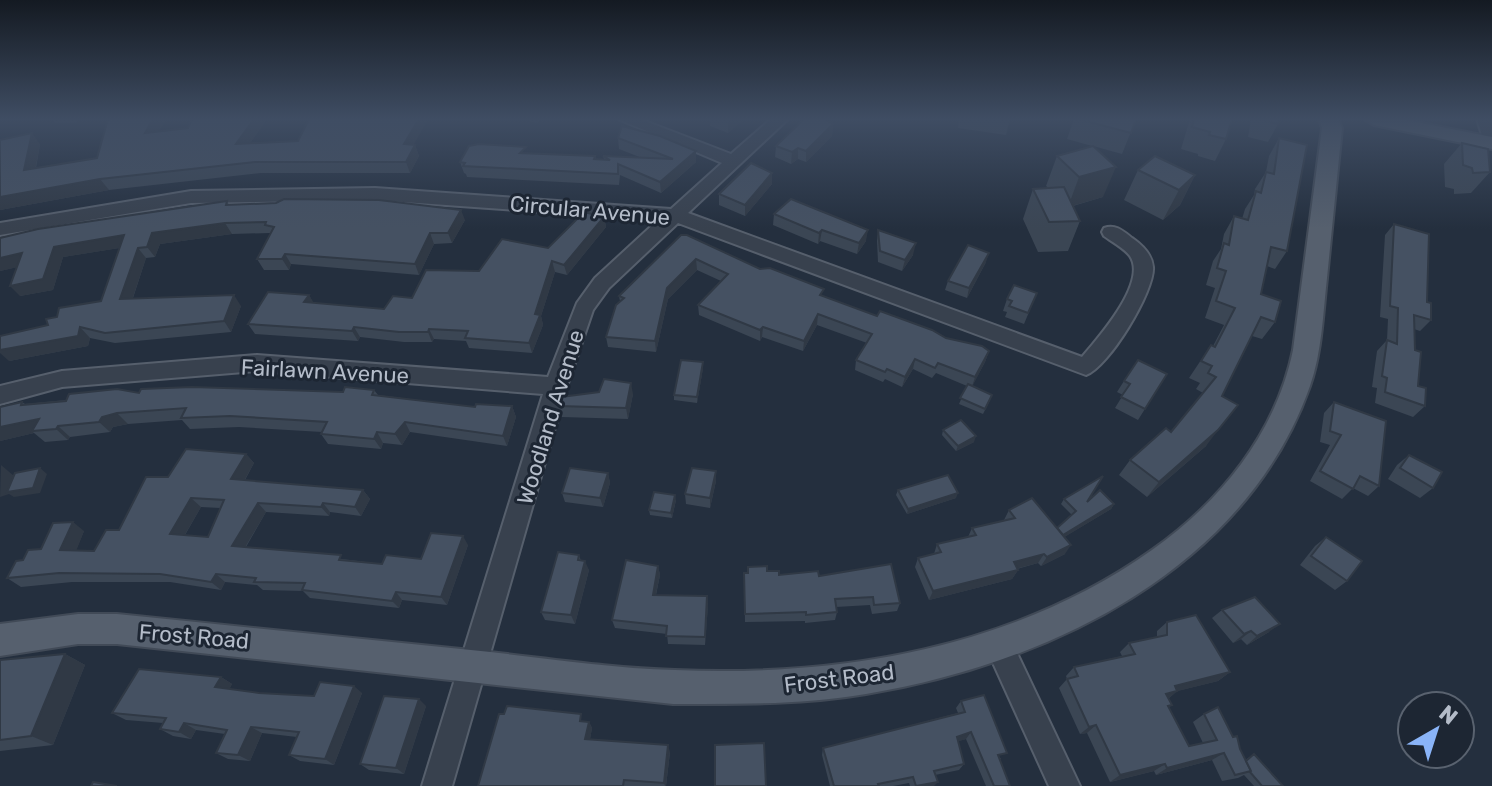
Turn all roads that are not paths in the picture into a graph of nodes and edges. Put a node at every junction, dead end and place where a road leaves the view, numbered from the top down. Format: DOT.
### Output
graph roads {
  1 [pos="719,156"];
  2 [pos="739,156"];
  3 [pos="1329,156"];
  4 [pos="733,161"];
  5 [pos="675,215"];
  6 [pos="0,229"];
  7 [pos="1111,232"];
  8 [pos="556,386"];
  9 [pos="0,395"];
  10 [pos="0,640"];
  11 [pos="998,643"];
  12 [pos="475,664"];
  13 [pos="437,786"];
  14 [pos="1065,786"];
  1 -- 4 [label="street"];
  2 -- 4 [label="street, Woodland Avenue"];
  3 -- 11 [label="main road, Frost Road"];
  4 -- 5 [label="street, Woodland Avenue"];
  5 -- 6 [label="street, Circular Avenue"];
  5 -- 7 [label="street, Circular Avenue"];
  5 -- 8 [label="street, Woodland Avenue"];
  8 -- 9 [label="street, Fairlawn Avenue"];
  8 -- 12 [label="street, Woodland Avenue"];
  10 -- 12 [label="main road, Frost Road"];
  11 -- 12 [label="main road, Frost Road"];
  11 -- 14 [label="street"];
  12 -- 13 [label="street, Woodland Avenue"];
}
